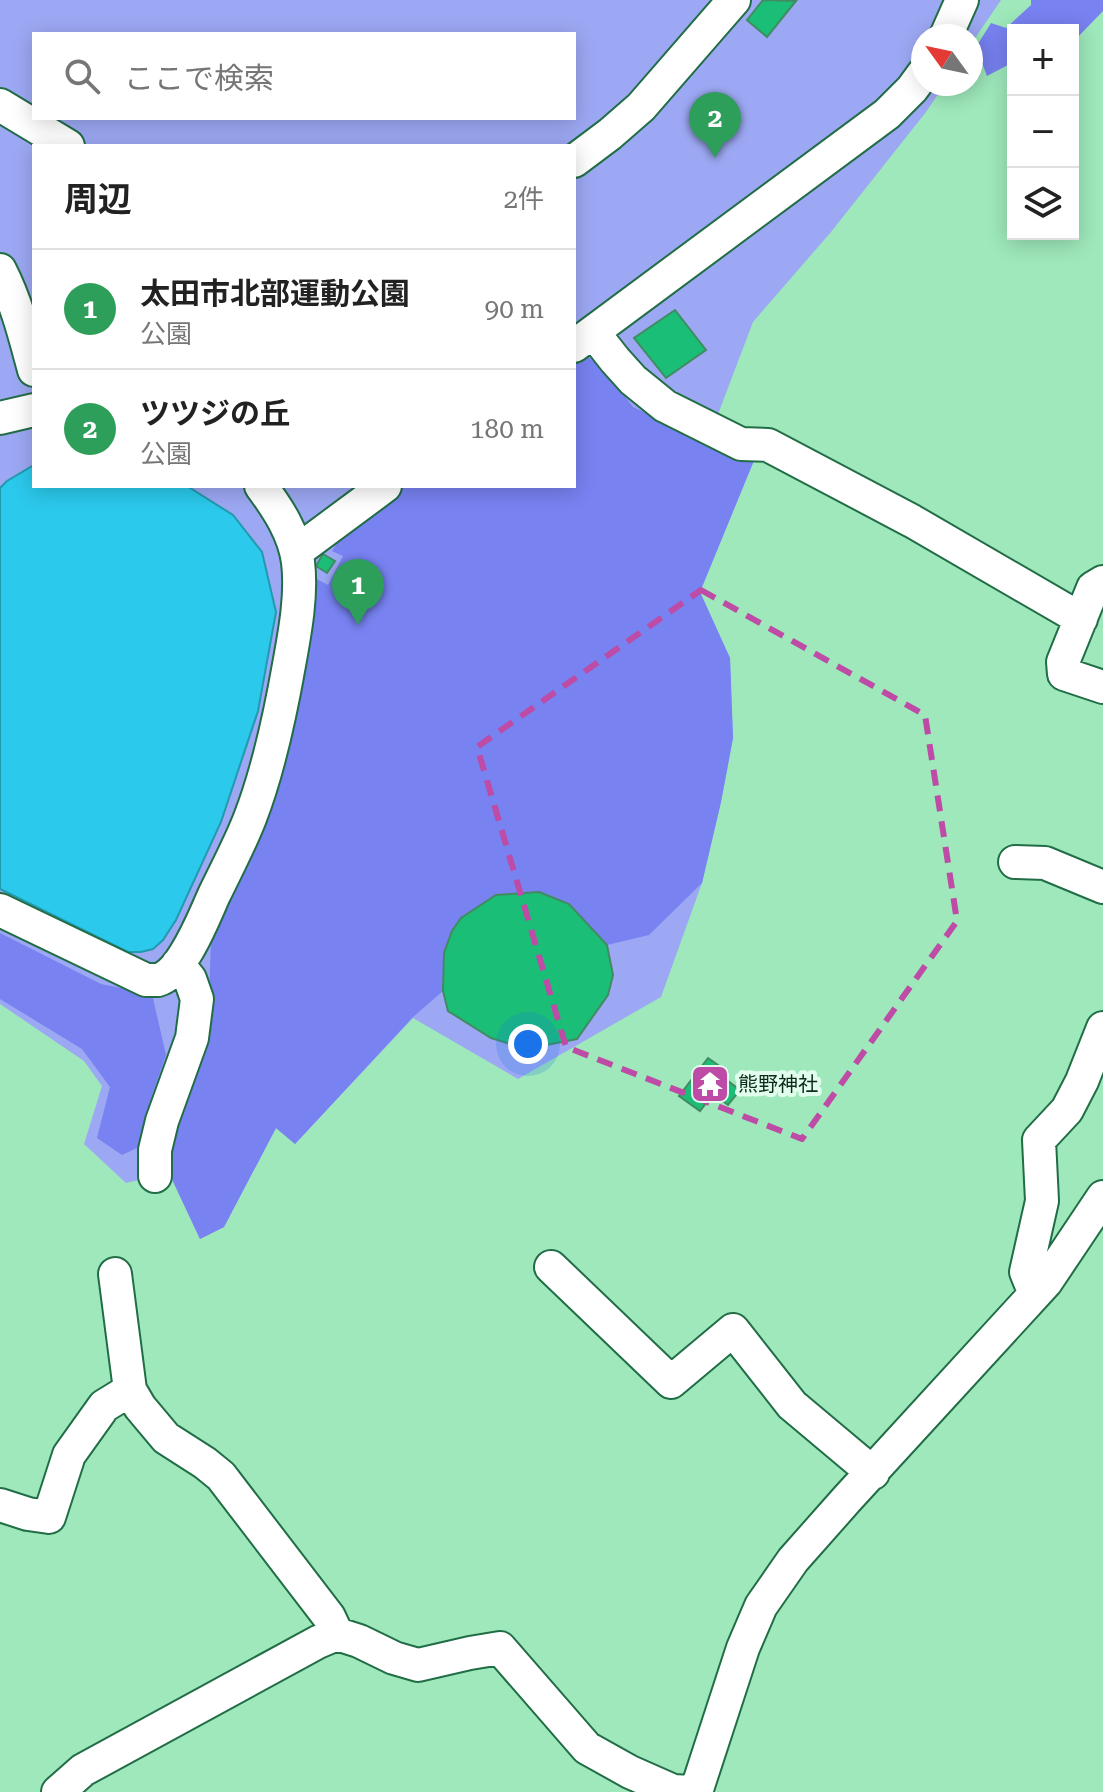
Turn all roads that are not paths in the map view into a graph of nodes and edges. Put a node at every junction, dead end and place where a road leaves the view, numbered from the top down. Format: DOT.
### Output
graph roads {
  1 [pos="734,0"];
  2 [pos="962,0"];
  3 [pos="951,24"];
  4 [pos="911,90"];
  5 [pos="0,105"];
  6 [pos="65,144"];
  7 [pos="576,160"];
  8 [pos="0,270"];
  9 [pos="584,339"];
  10 [pos="32,363"];
  11 [pos="32,410"];
  12 [pos="0,418"];
  13 [pos="262,488"];
  14 [pos="382,488"];
  15 [pos="296,552"];
  16 [pos="1103,582"];
  17 [pos="1081,619"];
  18 [pos="1103,687"];
  19 [pos="1015,862"];
  20 [pos="1103,887"];
  21 [pos="0,910"];
  22 [pos="178,964"];
  23 [pos="1103,1028"];
  24 [pos="155,1176"];
  25 [pos="1103,1197"];
  26 [pos="551,1267"];
  27 [pos="115,1274"];
  28 [pos="1035,1294"];
  29 [pos="130,1390"];
  30 [pos="873,1473"];
  31 [pos="0,1505"];
  32 [pos="337,1634"];
  33 [pos="58,1792"];
  34 [pos="693,1792"];
  1 -- 7 [label="street"];
  2 -- 3 [label="street"];
  4 -- 9 [label="street"];
  5 -- 6 [label="street"];
  8 -- 10 [label="street"];
  9 -- 17 [label="street"];
  11 -- 12 [label="street"];
  13 -- 15 [label="street"];
  14 -- 15 [label="street"];
  15 -- 22 [label="street"];
  16 -- 17 [label="street"];
  17 -- 18 [label="street"];
  19 -- 20 [label="street"];
  21 -- 22 [label="street"];
  22 -- 24 [label="street"];
  23 -- 28 [label="street"];
  25 -- 28 [label="street"];
  26 -- 30 [label="street"];
  27 -- 29 [label="street"];
  28 -- 30 [label="street"];
  29 -- 31 [label="street"];
  29 -- 32 [label="street"];
  30 -- 34 [label="street"];
  32 -- 33 [label="street"];
  32 -- 34 [label="street"];
}
